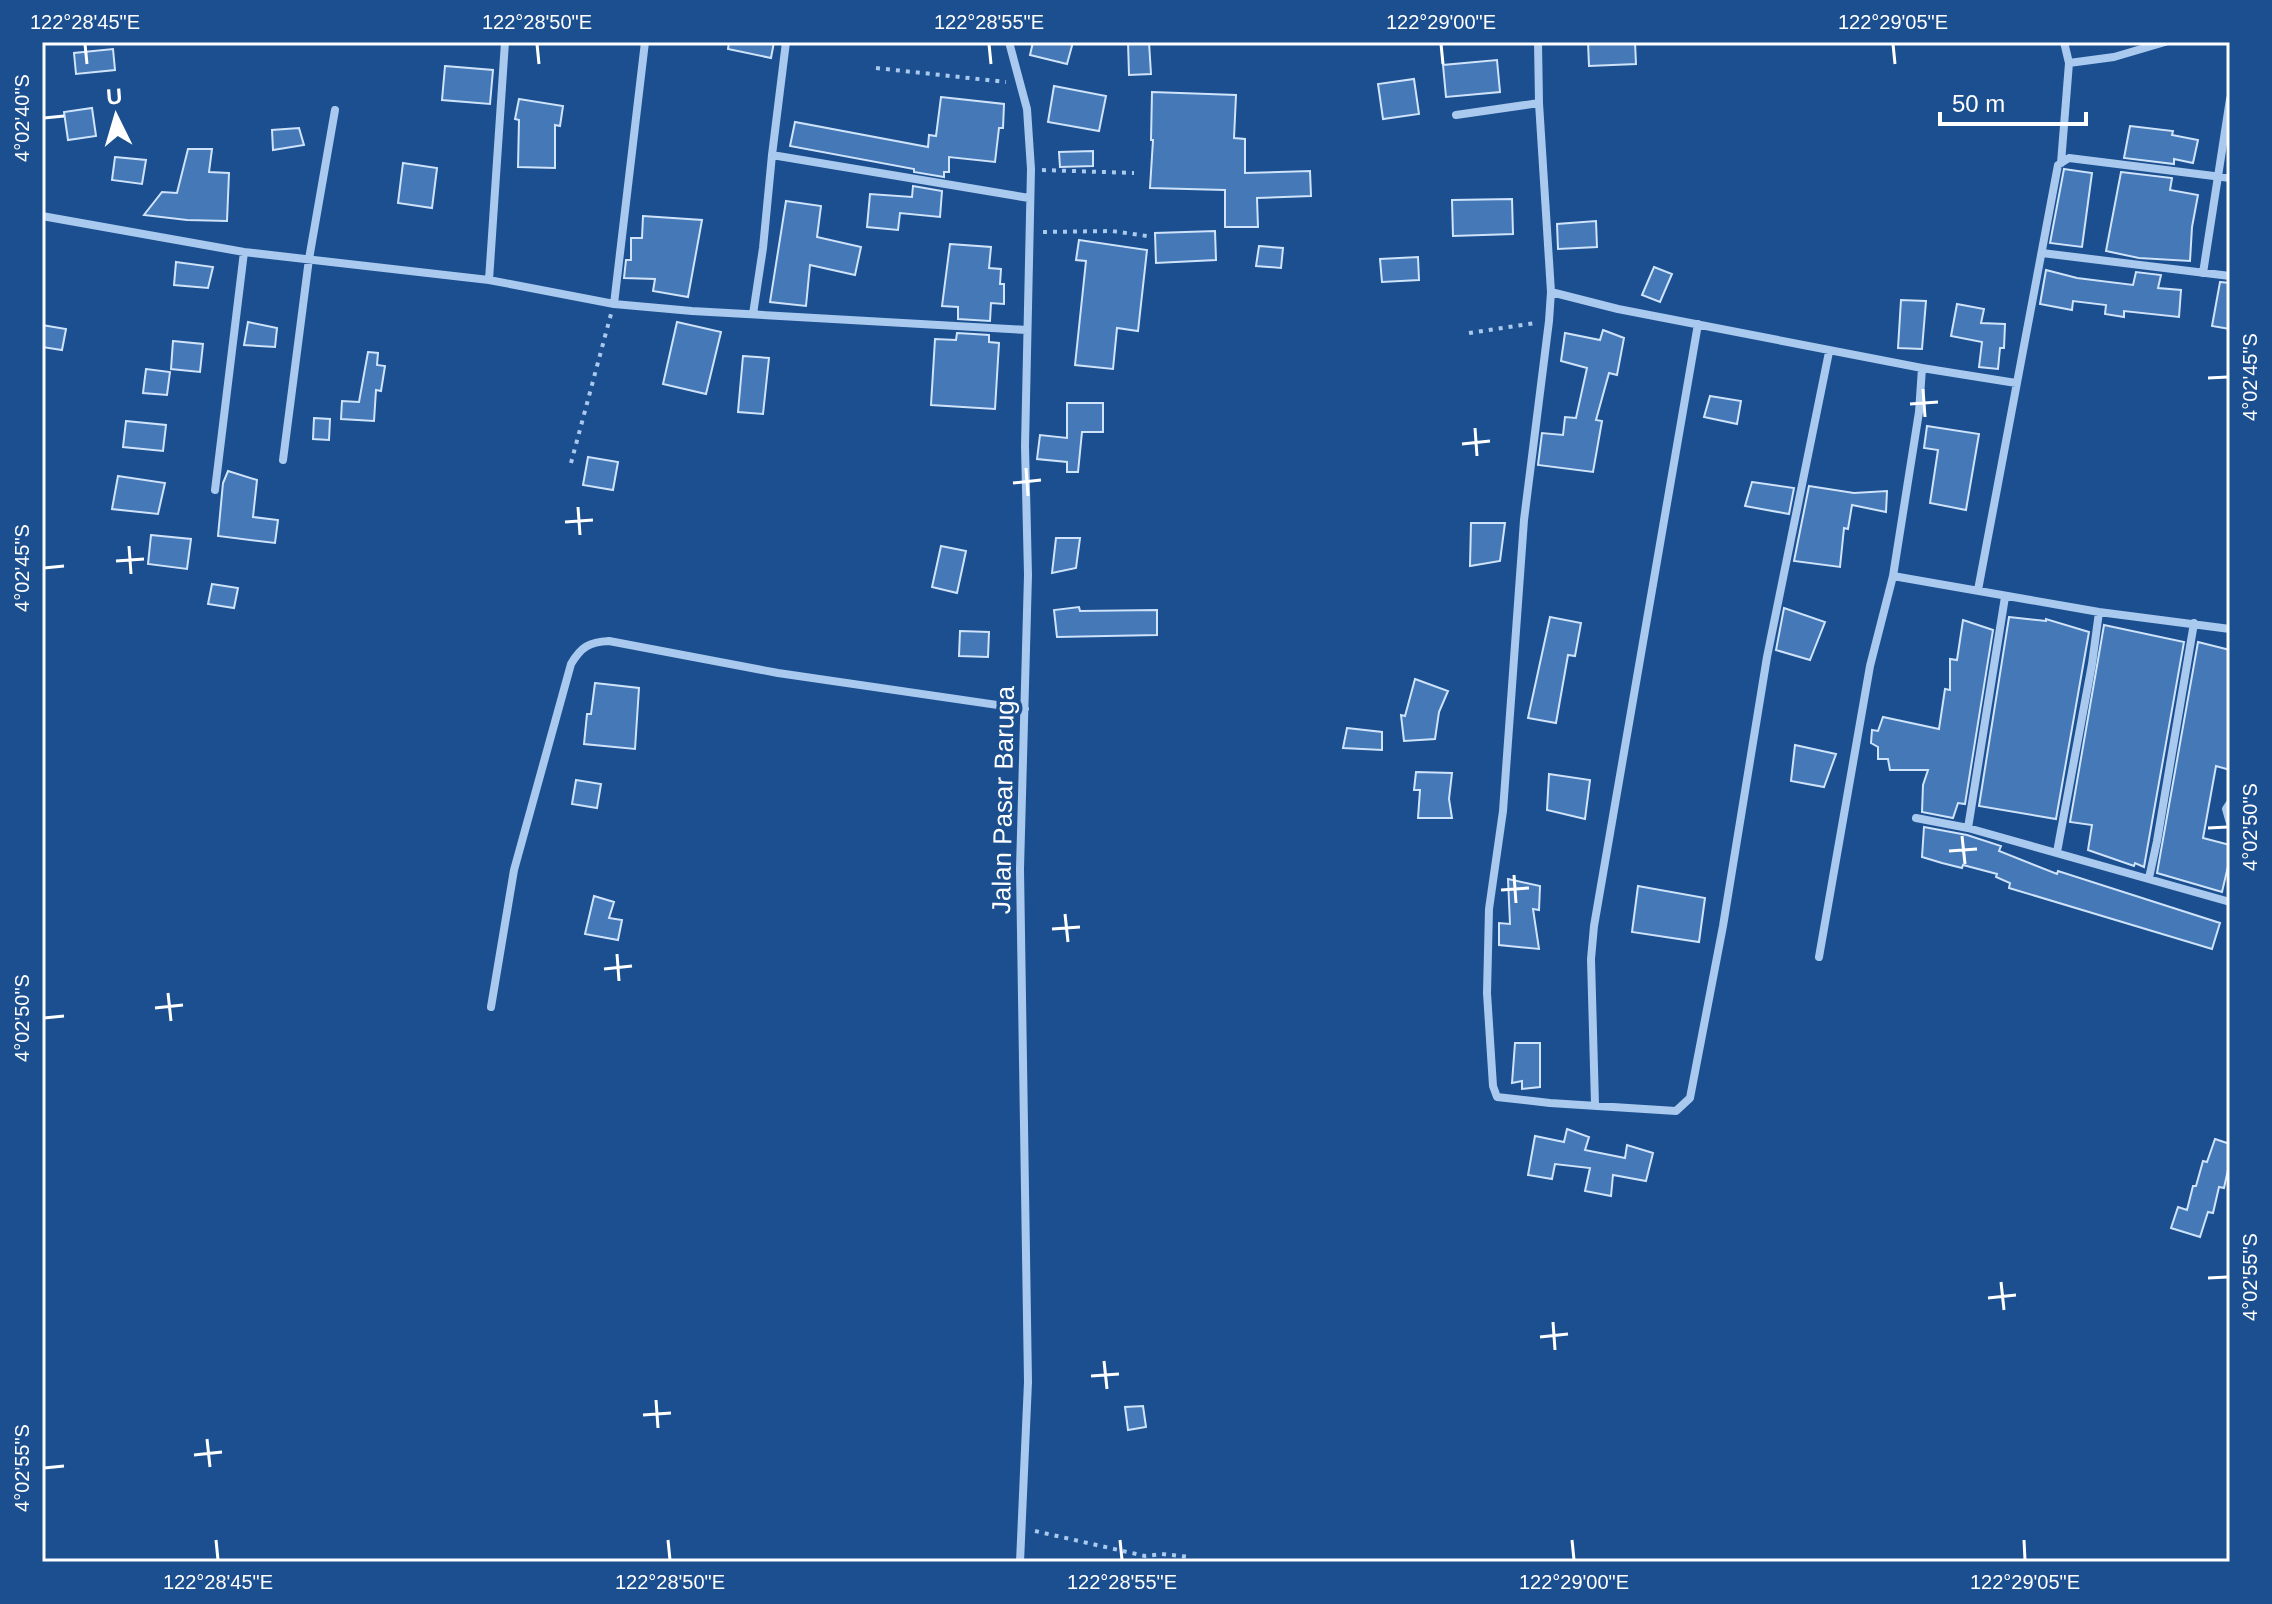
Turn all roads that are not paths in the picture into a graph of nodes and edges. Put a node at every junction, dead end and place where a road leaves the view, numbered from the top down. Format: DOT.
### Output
graph roads {
  1 [pos="505,42"];
  2 [pos="645,42"];
  3 [pos="786,42"];
  4 [pos="1009,42"];
  5 [pos="1538,42"];
  6 [pos="2064,42"];
  7 [pos="2165,42"];
  8 [pos="2069,63"];
  9 [pos="2230,99"];
  10 [pos="1539,103"];
  11 [pos="335,110"];
  12 [pos="1456,115"];
  13 [pos="772,155"];
  14 [pos="2061,163"];
  15 [pos="2219,176"];
  16 [pos="2230,178"];
  17 [pos="1029,198"];
  18 [pos="42,216"];
  19 [pos="244,252"];
  20 [pos="2042,253"];
  21 [pos="309,259"];
  22 [pos="2203,273"];
  23 [pos="2230,276"];
  24 [pos="489,280"];
  25 [pos="1551,292"];
  26 [pos="614,304"];
  27 [pos="753,314"];
  28 [pos="1698,324"];
  29 [pos="1027,330"];
  30 [pos="1829,352"];
  31 [pos="1922,368"];
  32 [pos="2016,383"];
  33 [pos="283,460"];
  34 [pos="215,490"];
  35 [pos="1893,576"];
  36 [pos="1978,590"];
  37 [pos="2005,597"];
  38 [pos="2099,612"];
  39 [pos="2194,623"];
  40 [pos="2230,629"];
  41 [pos="1025,709"];
  42 [pos="2230,803"];
  43 [pos="1916,818"];
  44 [pos="2230,823"];
  45 [pos="1968,828"];
  46 [pos="2057,852"];
  47 [pos="2149,878"];
  48 [pos="2230,902"];
  49 [pos="1819,957"];
  50 [pos="491,1007"];
  51 [pos="1595,1104"];
  52 [pos="1020,1562"];
  1 -- 24 [label="street"];
  2 -- 26 [label="street"];
  3 -- 13 [label="street"];
  4 -- 17 [label="street, Jalan Pasar Baruga"];
  5 -- 10 [label="street"];
  6 -- 8 [label="street"];
  7 -- 8 [label="street"];
  8 -- 14 [label="street"];
  9 -- 15 [label="street"];
  10 -- 12 [label="street"];
  10 -- 25 [label="street"];
  11 -- 21 [label="street"];
  13 -- 17 [label="street"];
  13 -- 27 [label="street"];
  14 -- 15 [label="street"];
  14 -- 20 [label="street"];
  15 -- 16 [label="street"];
  15 -- 22 [label="street"];
  17 -- 29 [label="street, Jalan Pasar Baruga"];
  18 -- 19 [label="street"];
  19 -- 21 [label="street"];
  19 -- 34 [label="street"];
  20 -- 22 [label="street"];
  20 -- 32 [label="street"];
  21 -- 24 [label="street"];
  21 -- 33 [label="street"];
  22 -- 23 [label="street"];
  24 -- 26 [label="street"];
  25 -- 28 [label="street"];
  25 -- 51 [label="street"];
  26 -- 27 [label="street"];
  27 -- 29 [label="street"];
  28 -- 30 [label="street"];
  28 -- 51 [label="street"];
  29 -- 41 [label="street, Jalan Pasar Baruga"];
  30 -- 31 [label="street"];
  30 -- 51 [label="street"];
  31 -- 32 [label="street"];
  31 -- 35 [label="street"];
  32 -- 36 [label="street"];
  35 -- 36 [label="street"];
  35 -- 49 [label="street"];
  36 -- 37 [label="street"];
  37 -- 38 [label="street"];
  37 -- 45 [label="street"];
  38 -- 39 [label="street"];
  38 -- 46 [label="street"];
  39 -- 40 [label="street"];
  39 -- 47 [label="street"];
  41 -- 50 [label="street"];
  41 -- 52 [label="street, Jalan Pasar Baruga"];
  42 -- 44 [label="street"];
  43 -- 45 [label="street"];
  45 -- 46 [label="street"];
  46 -- 47 [label="street"];
  47 -- 48 [label="street"];
}
